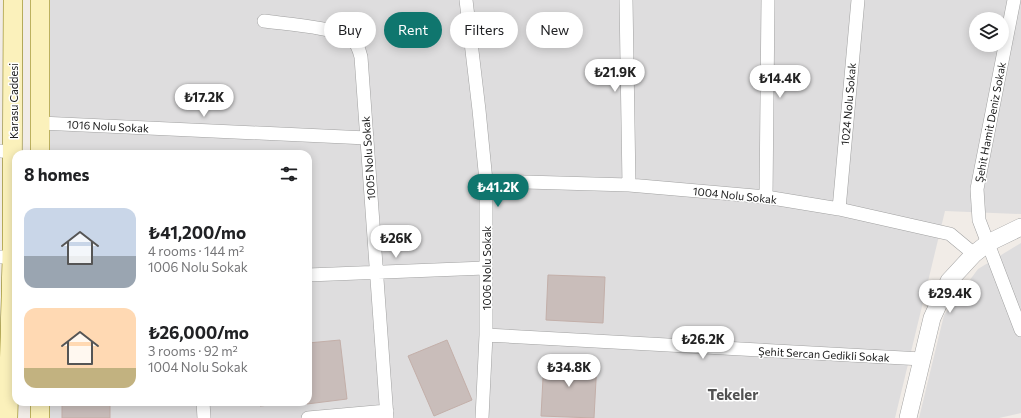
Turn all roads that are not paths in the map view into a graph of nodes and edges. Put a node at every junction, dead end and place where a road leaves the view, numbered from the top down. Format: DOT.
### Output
graph roads {
  1 [pos="14,0"];
  2 [pos="40,0"];
  3 [pos="466,0"];
  4 [pos="626,0"];
  5 [pos="768,0"];
  6 [pos="858,0"];
  7 [pos="1014,0"];
  8 [pos="264,21"];
  9 [pos="40,123"];
  10 [pos="367,138"];
  11 [pos="40,150"];
  12 [pos="6,152"];
  13 [pos="486,182"];
  14 [pos="630,185"];
  15 [pos="766,197"];
  16 [pos="839,208"];
  17 [pos="1021,227"];
  18 [pos="988,243"];
  19 [pos="974,254"];
  20 [pos="6,257"];
  21 [pos="485,268"];
  22 [pos="376,272"];
  23 [pos="312,275"];
  24 [pos="1021,330"];
  25 [pos="486,335"];
  26 [pos="922,359"];
  27 [pos="40,406"];
  28 [pos="203,406"];
  29 [pos="387,414"];
  30 [pos="8,418"];
  31 [pos="40,418"];
  32 [pos="204,418"];
  33 [pos="308,418"];
  34 [pos="482,418"];
  35 [pos="908,418"];
  1 -- 12 [label="main road, Karasu Caddesi"];
  2 -- 9 [label="main road"];
  3 -- 13 [label="street, 1006 Nolu Sokak"];
  4 -- 14 [label="street"];
  5 -- 15 [label="street"];
  6 -- 16 [label="street, 1024 Nolu Sokak"];
  7 -- 18 [label="street, Şehit Hamit Deniz Sokak"];
  8 -- 10 [label="street, 1005 Nolu Sokak"];
  9 -- 10 [label="street, 1016 Nolu Sokak"];
  9 -- 11 [label="main road"];
  10 -- 22 [label="street, 1005 Nolu Sokak"];
  12 -- 20 [label="main road, Karasu Caddesi"];
  13 -- 14 [label="street, 1004 Nolu Sokak"];
  13 -- 21 [label="street, 1006 Nolu Sokak"];
  14 -- 15 [label="street, 1004 Nolu Sokak"];
  15 -- 16 [label="street, 1004 Nolu Sokak"];
  16 -- 19 [label="street, 1004 Nolu Sokak"];
  17 -- 18 [label="street"];
  18 -- 19 [label="street"];
  18 -- 24 [label="street, Şehit Hamit Deniz Sokak"];
  19 -- 26 [label="street"];
  20 -- 30 [label="main road, Karasu Caddesi"];
  21 -- 22 [label="street"];
  21 -- 25 [label="street, 1006 Nolu Sokak"];
  22 -- 23 [label="street"];
  22 -- 29 [label="street, 1005 Nolu Sokak"];
  25 -- 26 [label="street, Şehit Sercan Gedikli Sokak"];
  25 -- 34 [label="street, 1006 Nolu Sokak"];
  26 -- 35 [label="street"];
  27 -- 31 [label="main road"];
  28 -- 32 [label="street"];
  29 -- 33 [label="street"];
}
